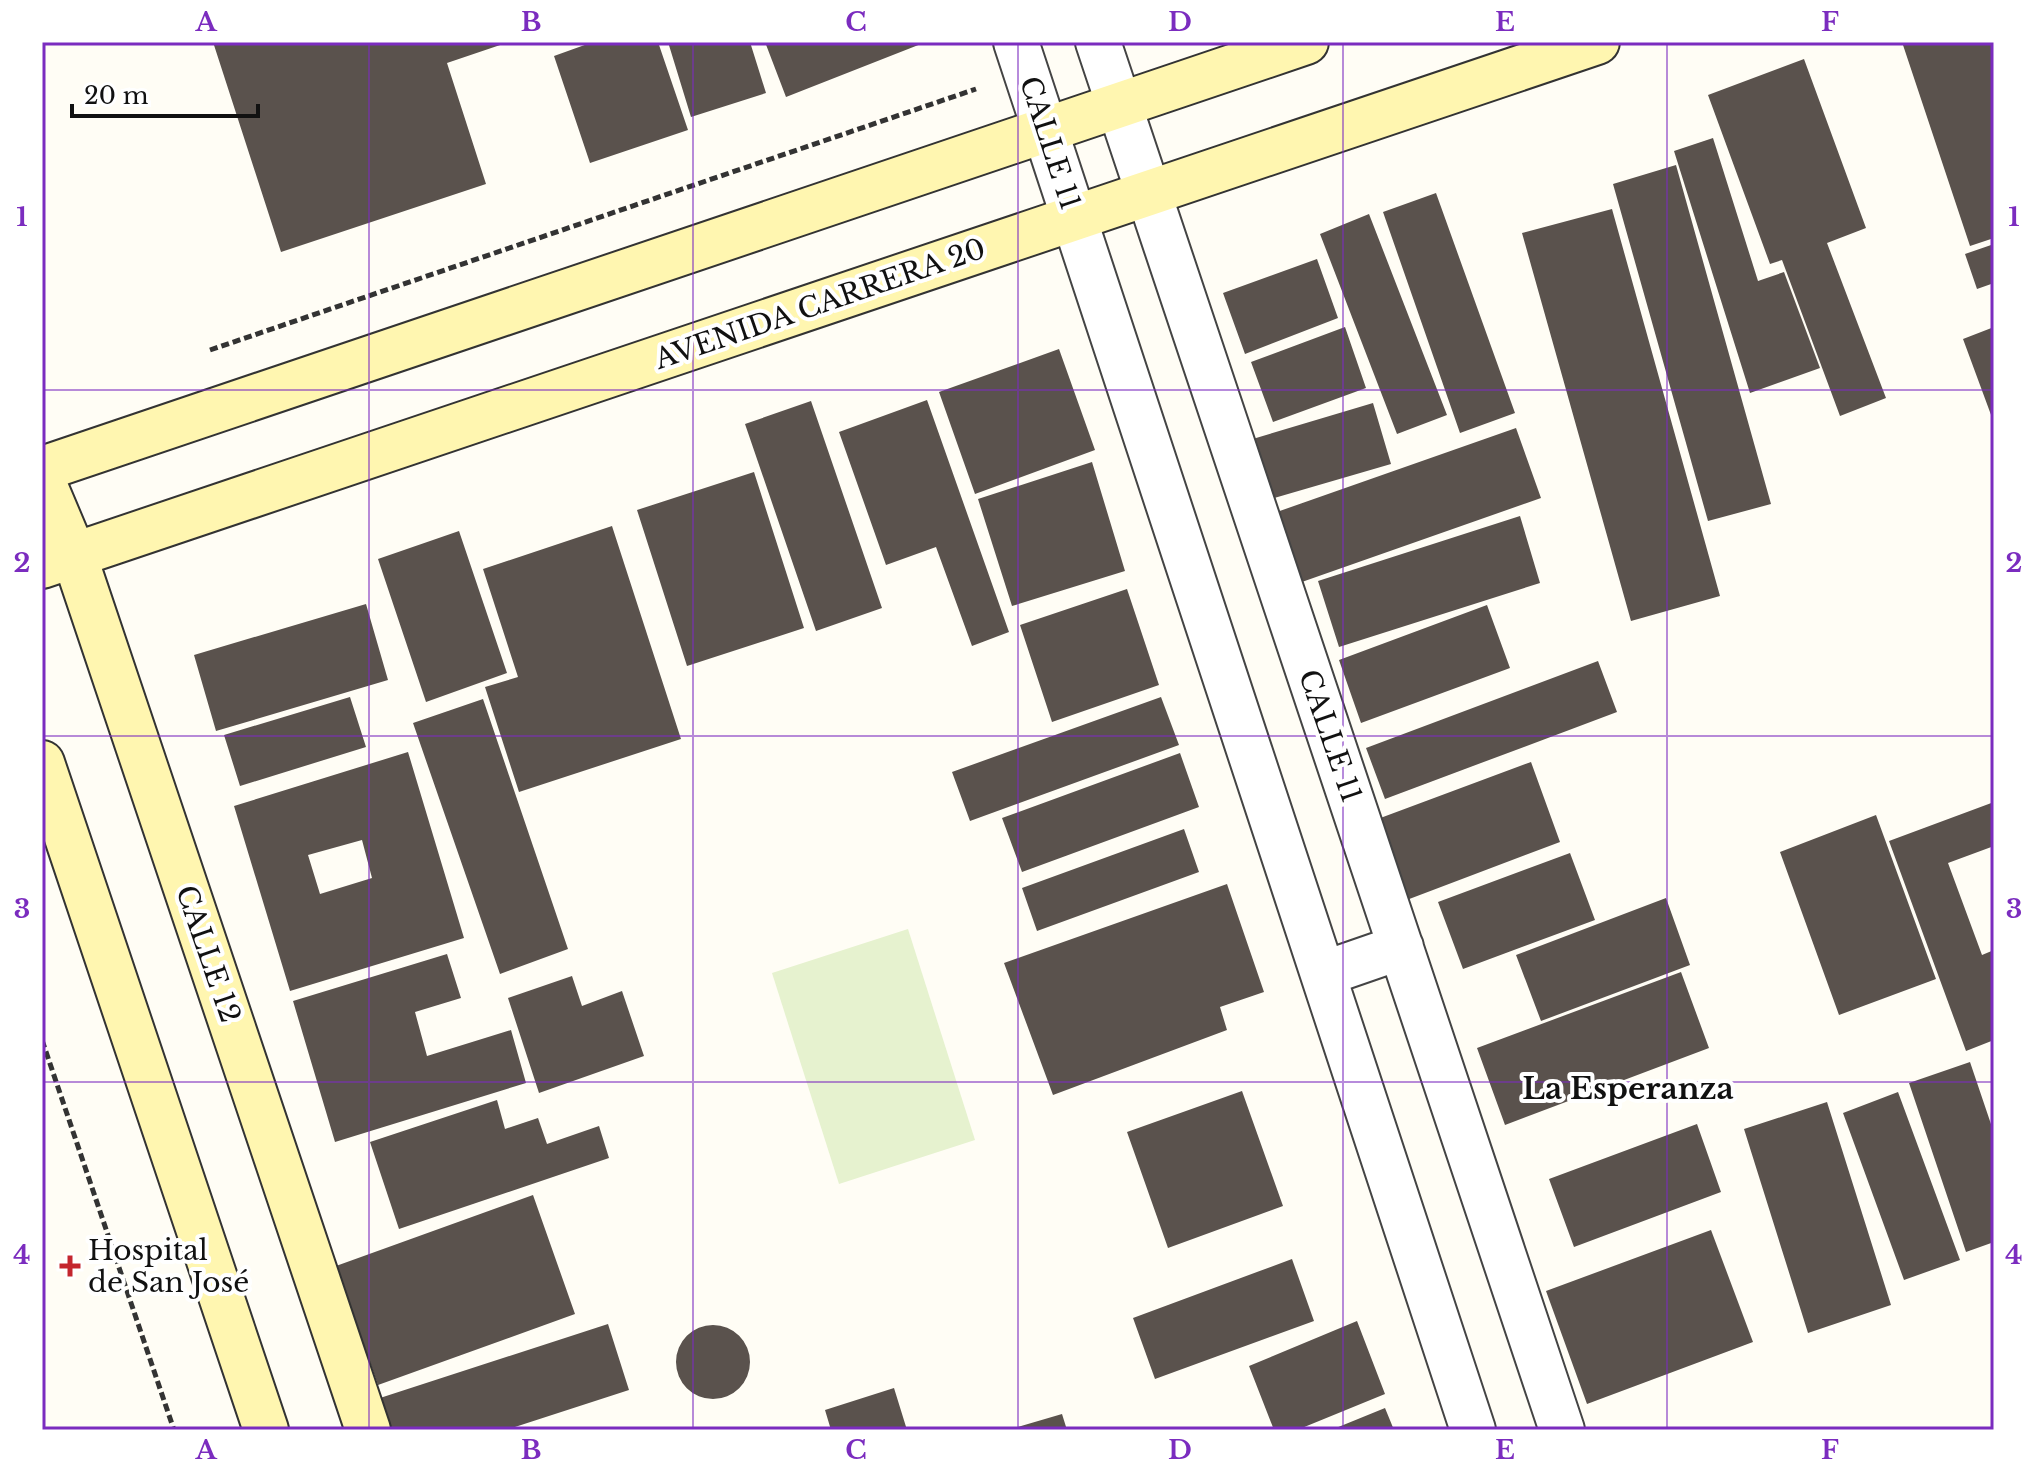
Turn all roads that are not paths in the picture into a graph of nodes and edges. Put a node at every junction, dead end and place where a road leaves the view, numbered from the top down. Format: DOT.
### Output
graph roads {
  1 [pos="1098,42"];
  2 [pos="1306,42"];
  3 [pos="1597,42"];
  4 [pos="1021,57"];
  5 [pos="1119,105"];
  6 [pos="1046,129"];
  7 [pos="1148,193"];
  8 [pos="1074,219"];
  9 [pos="42,469"];
  10 [pos="42,479"];
  11 [pos="58,561"];
  12 [pos="42,763"];
  13 [pos="1401,947"];
  14 [pos="1323,974"];
  15 [pos="266,1430"];
  16 [pos="368,1430"];
  17 [pos="1473,1430"];
  18 [pos="1562,1430"];
  1 -- 5 [label="street, CALLE 11"];
  2 -- 5 [label="main road"];
  3 -- 7 [label="main road, AVENIDA CARRERA 20"];
  4 -- 6 [label="street, CALLE 11"];
  5 -- 6 [label="main road"];
  5 -- 7 [label="street, CALLE 11"];
  6 -- 8 [label="street, CALLE 11"];
  6 -- 9 [label="main road"];
  7 -- 8 [label="main road, AVENIDA CARRERA 20"];
  7 -- 13 [label="street, CALLE 11"];
  8 -- 11 [label="main road, AVENIDA CARRERA 20"];
  8 -- 14 [label="street, CALLE 11"];
  10 -- 11 [label="main road, CALLE 12"];
  11 -- 16 [label="main road, CALLE 12"];
  12 -- 15 [label="main road"];
  13 -- 14 [label="street"];
  13 -- 18 [label="street, CALLE 11"];
  14 -- 17 [label="street, CALLE 11"];
}
